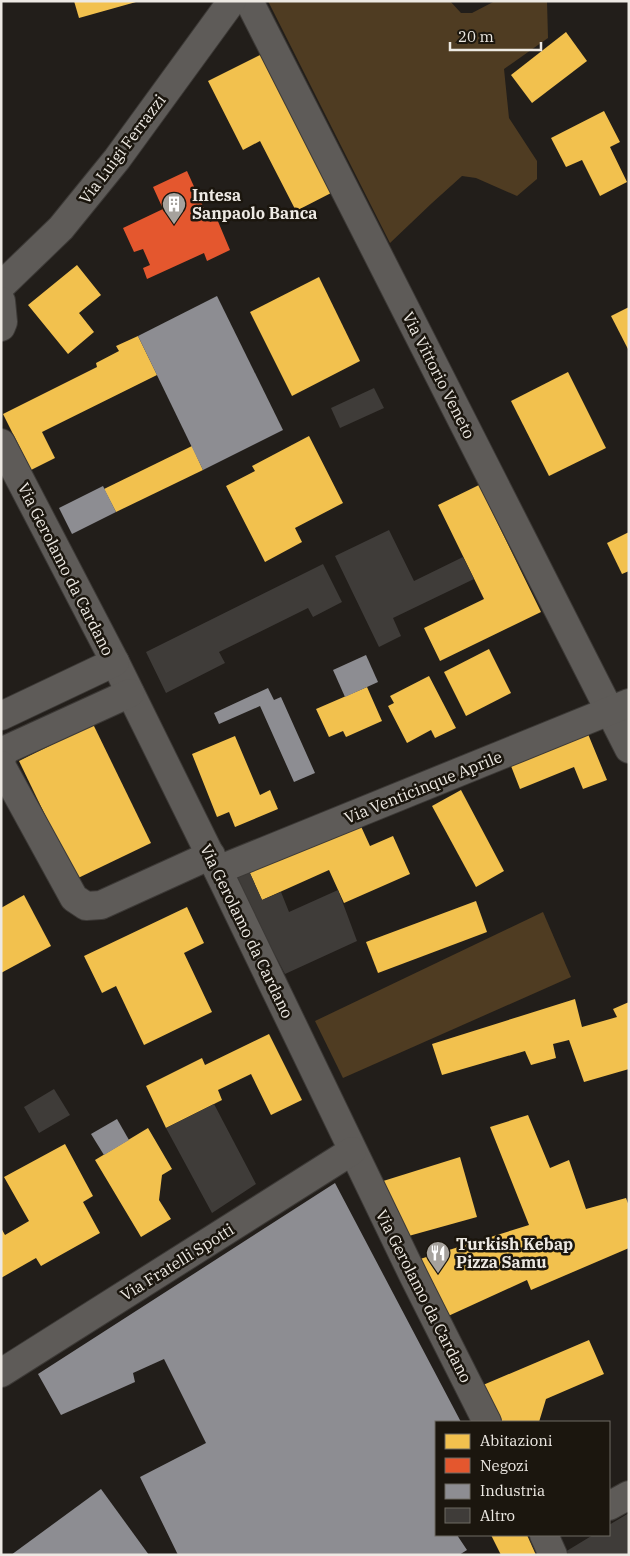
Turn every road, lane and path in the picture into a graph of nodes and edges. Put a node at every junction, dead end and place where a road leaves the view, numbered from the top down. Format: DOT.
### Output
graph roads {
  1 [pos="232,1"];
  2 [pos="249,1"];
  3 [pos="1,286"];
  4 [pos="1,301"];
  5 [pos="1,327"];
  6 [pos="1,443"];
  7 [pos="115,662"];
  8 [pos="130,693"];
  9 [pos="619,707"];
  10 [pos="1,716"];
  11 [pos="629,749"];
  12 [pos="1,760"];
  13 [pos="1,765"];
  14 [pos="214,862"];
  15 [pos="352,1151"];
  16 [pos="1,1373"];
  17 [pos="487,1421"];
  18 [pos="629,1495"];
  19 [pos="610,1505"];
  1 -- 3 [label="street, Via Luigi Ferrazzi"];
  2 -- 9 [label="street, Via Vittorio Veneto"];
  4 -- 5 [label="street"];
  6 -- 7 [label="street, Via Gerolamo da Cardano"];
  7 -- 8 [label="street, Via Gerolamo da Cardano"];
  7 -- 10 [label="street"];
  8 -- 12 [label="street"];
  8 -- 14 [label="street, Via Gerolamo da Cardano"];
  9 -- 11 [label="street, Via Vittorio Veneto"];
  9 -- 14 [label="street, Via Venticinque Aprile"];
  13 -- 14 [label="street, Via Venticinque Aprile"];
  14 -- 15 [label="street, Via Gerolamo da Cardano"];
  15 -- 16 [label="street, Via Fratelli Spotti"];
  15 -- 17 [label="street, Via Gerolamo da Cardano"];
  18 -- 19 [label="street"];
}
